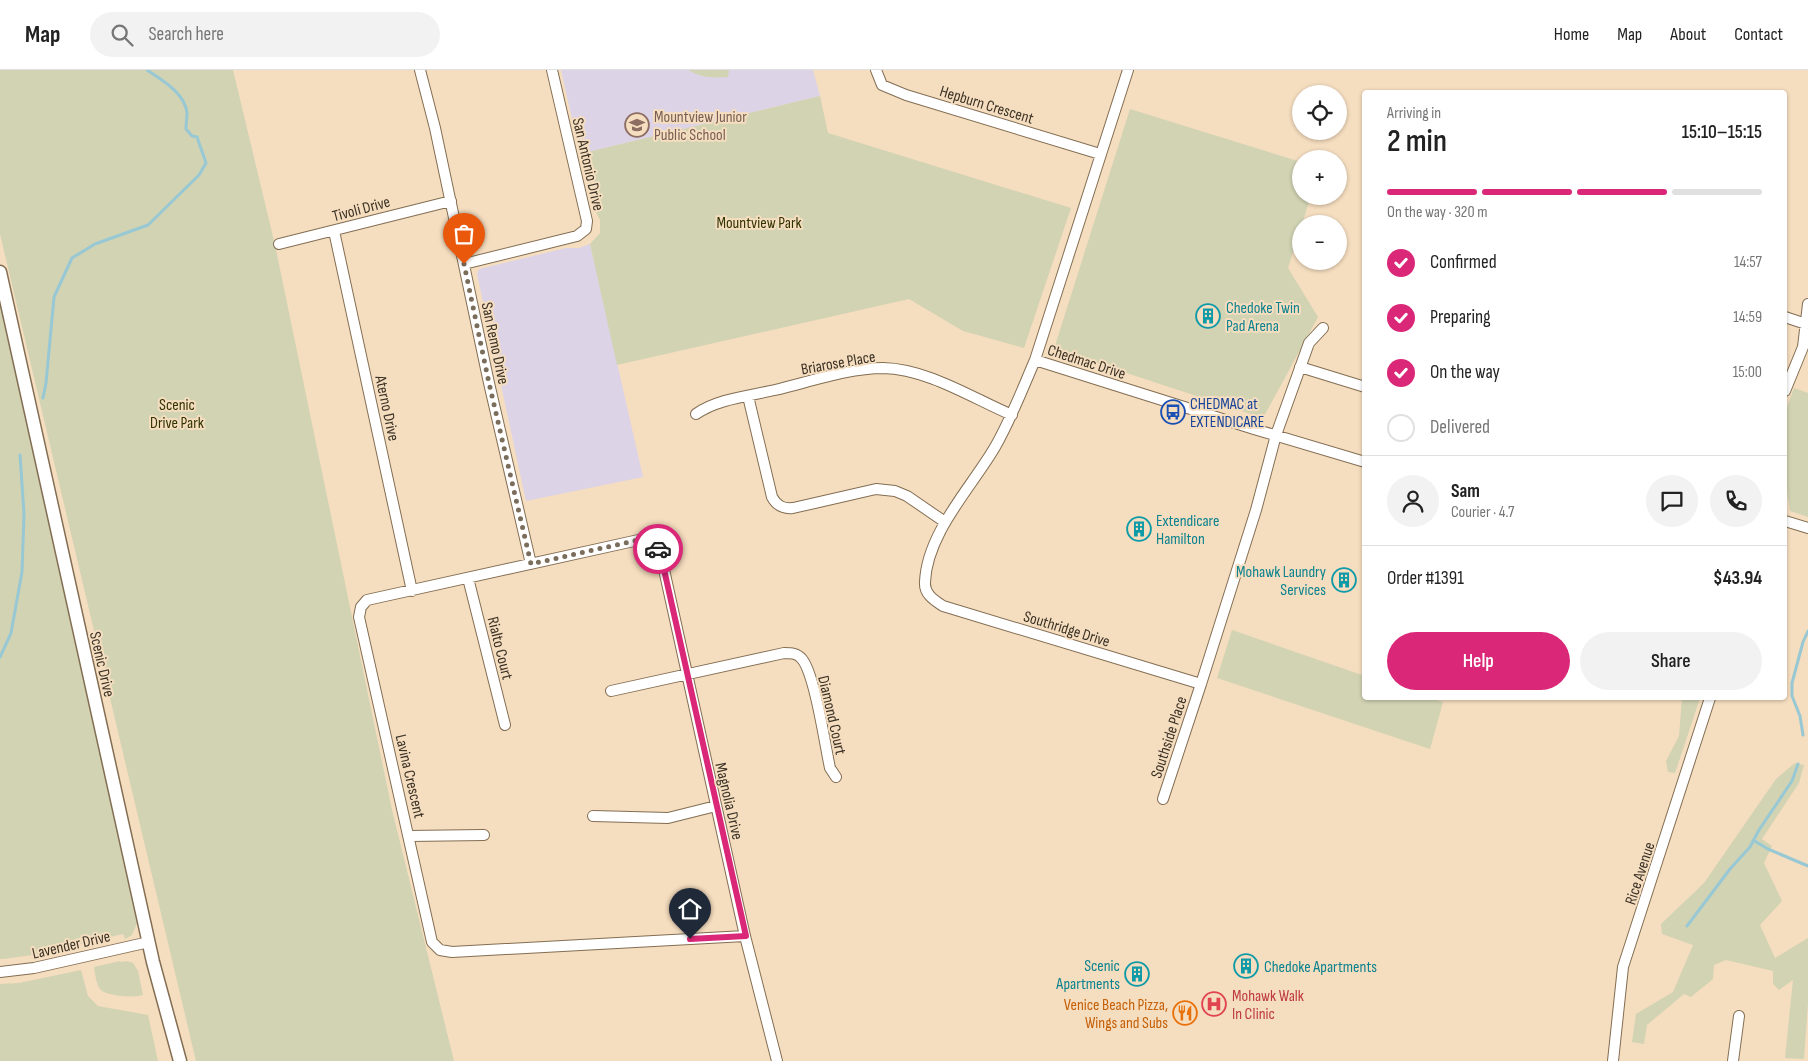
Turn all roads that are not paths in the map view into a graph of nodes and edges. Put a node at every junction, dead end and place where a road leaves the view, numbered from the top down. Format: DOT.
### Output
graph roads {
  1 [pos="420,70"];
  2 [pos="552,70"];
  3 [pos="876,70"];
  4 [pos="1128,70"];
  5 [pos="1100,154"];
  6 [pos="450,201"];
  7 [pos="334,231"];
  8 [pos="279,244"];
  9 [pos="464,264"];
  10 [pos="0,272"];
  11 [pos="1808,304"];
  12 [pos="1787,318"];
  13 [pos="1806,324"];
  14 [pos="1323,328"];
  15 [pos="1035,360"];
  16 [pos="1300,368"];
  17 [pos="1362,386"];
  18 [pos="1787,387"];
  19 [pos="748,396"];
  20 [pos="696,414"];
  21 [pos="1012,415"];
  22 [pos="1276,435"];
  23 [pos="1362,461"];
  24 [pos="945,522"];
  25 [pos="1787,522"];
  26 [pos="1808,528"];
  27 [pos="657,546"];
  28 [pos="531,564"];
  29 [pos="468,578"];
  30 [pos="412,591"];
  31 [pos="686,673"];
  32 [pos="1201,684"];
  33 [pos="612,691"];
  34 [pos="1709,700"];
  35 [pos="506,725"];
  36 [pos="836,777"];
  37 [pos="1164,800"];
  38 [pos="716,806"];
  39 [pos="593,816"];
  40 [pos="484,835"];
  41 [pos="409,836"];
  42 [pos="746,936"];
  43 [pos="149,942"];
  44 [pos="0,972"];
  45 [pos="1739,1016"];
  46 [pos="180,1061"];
  47 [pos="777,1061"];
  48 [pos="1613,1061"];
  49 [pos="1733,1061"];
  1 -- 6 [label="street, San Remo Drive"];
  2 -- 9 [label="street, San Antonio Drive"];
  3 -- 5 [label="street, Hepburn Crescent"];
  4 -- 5 [label="street, Chedmac Drive"];
  5 -- 15 [label="street, Chedmac Drive"];
  6 -- 7 [label="street, Tivoli Drive"];
  6 -- 9 [label="street, San Remo Drive"];
  7 -- 8 [label="street, Tivoli Drive"];
  7 -- 30 [label="street, Aterno Drive"];
  9 -- 28 [label="street, San Remo Drive"];
  10 -- 43 [label="street, Scenic Drive"];
  11 -- 13 [label="street"];
  12 -- 13 [label="street"];
  13 -- 18 [label="street"];
  14 -- 16 [label="street"];
  15 -- 21 [label="street, Southridge Drive"];
  15 -- 22 [label="street, Chedmac Drive"];
  16 -- 17 [label="street"];
  16 -- 22 [label="street"];
  19 -- 20 [label="street, Briarose Place"];
  19 -- 21 [label="street, Briarose Place"];
  19 -- 24 [label="street"];
  21 -- 24 [label="street, Southridge Drive"];
  22 -- 23 [label="street, Chedmac Drive"];
  22 -- 32 [label="street"];
  24 -- 32 [label="street, Southridge Drive"];
  25 -- 26 [label="street"];
  27 -- 28 [label="street, Lavina Crescent"];
  27 -- 31 [label="street, Magnolia Drive"];
  28 -- 29 [label="street, Lavina Crescent"];
  29 -- 30 [label="street, Lavina Crescent"];
  29 -- 35 [label="street, Rialto Court"];
  30 -- 41 [label="street, Lavina Crescent"];
  31 -- 33 [label="street"];
  31 -- 36 [label="street, Diamond Court"];
  31 -- 38 [label="street, Magnolia Drive"];
  32 -- 37 [label="street, Southside Place"];
  34 -- 48 [label="street, Rice Avenue"];
  38 -- 39 [label="street"];
  38 -- 42 [label="street, Magnolia Drive"];
  40 -- 41 [label="street"];
  41 -- 42 [label="street, Lavina Crescent"];
  42 -- 47 [label="street, Magnolia Drive"];
  43 -- 44 [label="street, Lavender Drive"];
  43 -- 46 [label="street, Scenic Drive"];
  45 -- 49 [label="street"];
}
